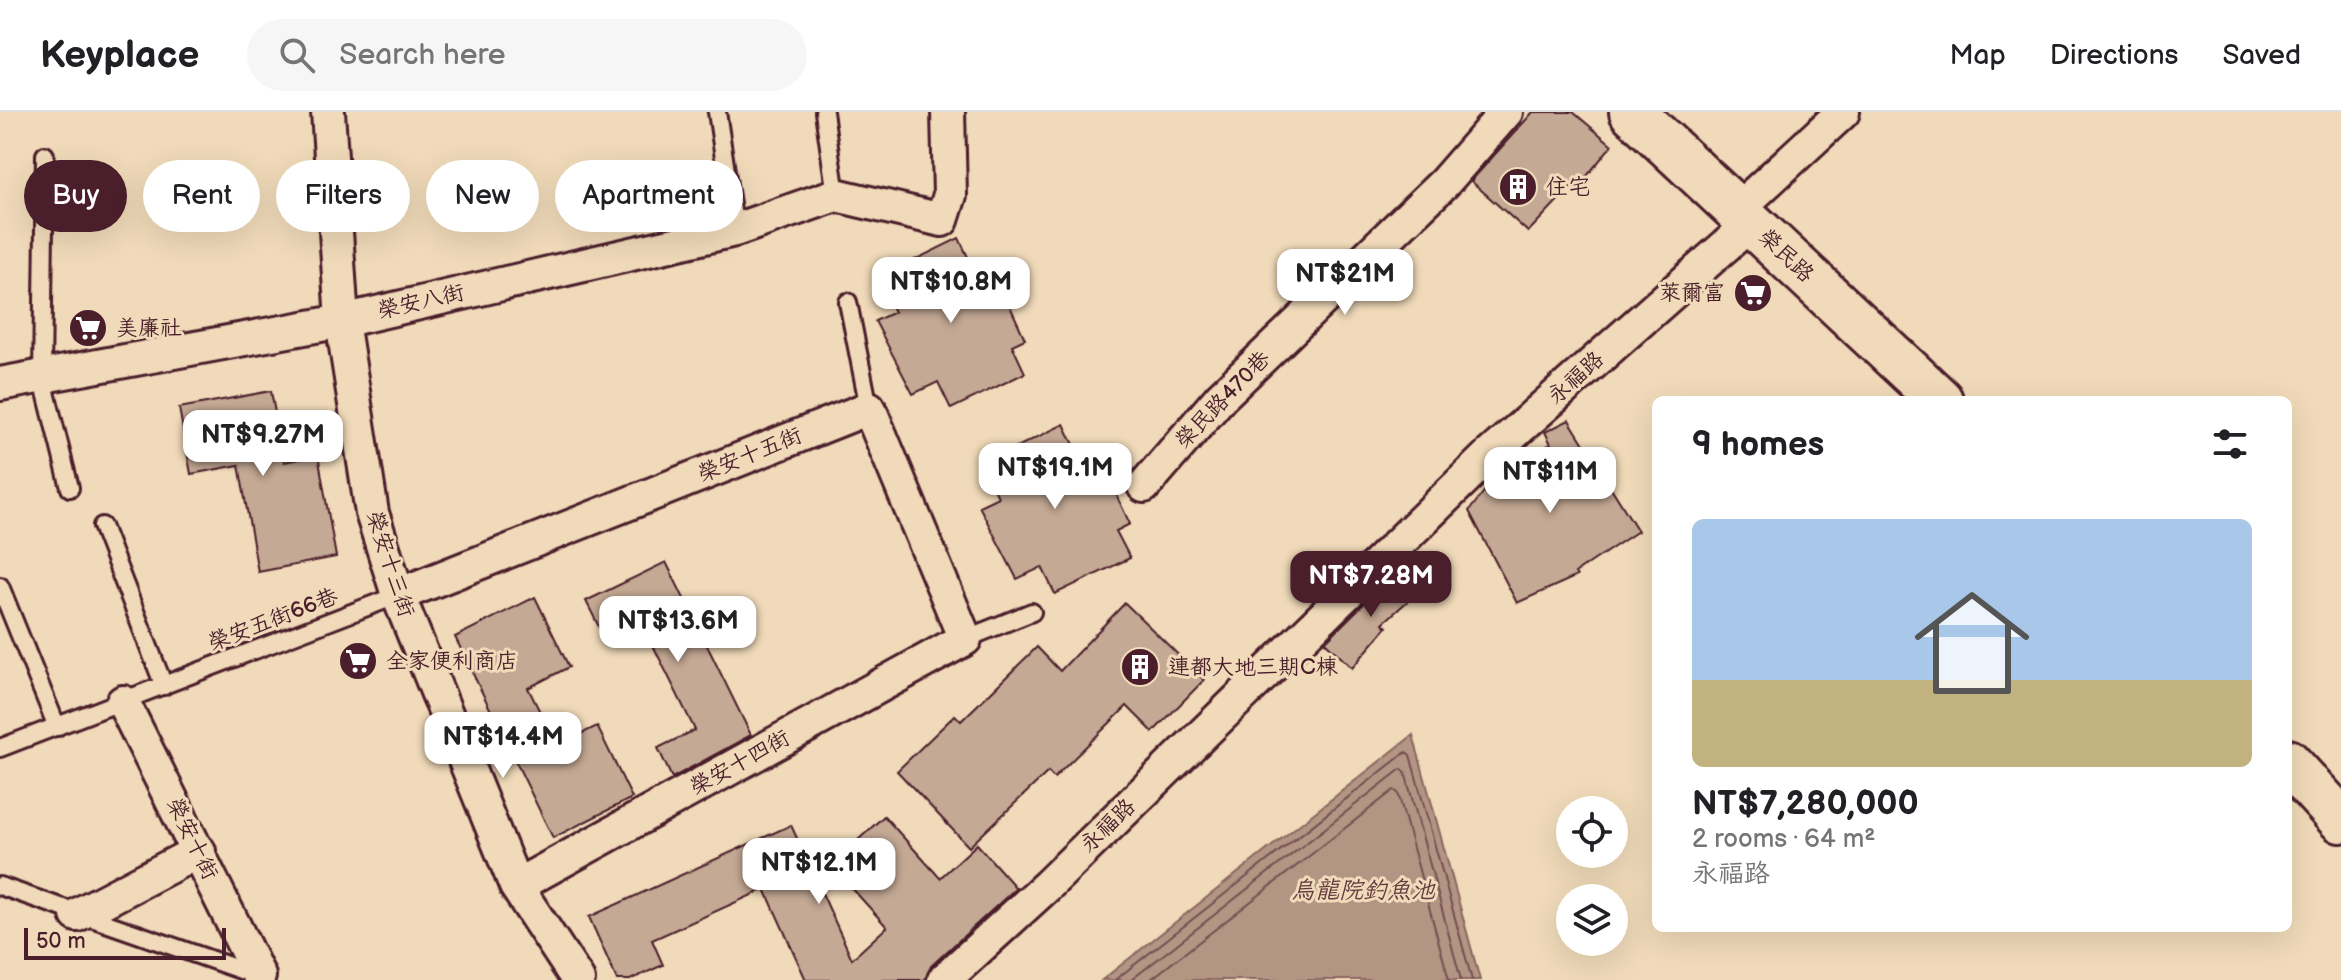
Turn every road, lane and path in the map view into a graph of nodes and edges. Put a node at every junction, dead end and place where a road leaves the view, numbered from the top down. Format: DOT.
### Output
graph roads {
  1 [pos="328,112"];
  2 [pos="717,112"];
  3 [pos="824,112"];
  4 [pos="948,112"];
  5 [pos="1506,112"];
  6 [pos="1632,112"];
  7 [pos="1843,112"];
  8 [pos="45,155"];
  9 [pos="724,160"];
  10 [pos="836,195"];
  11 [pos="1737,210"];
  12 [pos="743,227"];
  13 [pos="726,232"];
  14 [pos="848,302"];
  15 [pos="342,321"];
  16 [pos="42,376"];
  17 [pos="0,384"];
  18 [pos="1936,396"];
  19 [pos="869,408"];
  20 [pos="1144,486"];
  21 [pos="70,488"];
  22 [pos="102,526"];
  23 [pos="0,586"];
  24 [pos="398,595"];
  25 [pos="1032,612"];
  26 [pos="965,639"];
  27 [pos="164,686"];
  28 [pos="123,702"];
  29 [pos="57,727"];
  30 [pos="0,748"];
  31 [pos="2292,766"];
  32 [pos="2341,820"];
  33 [pos="199,851"];
  34 [pos="0,886"];
  35 [pos="516,886"];
  36 [pos="77,915"];
  37 [pos="265,978"];
  38 [pos="578,980"];
  39 [pos="944,980"];
  1 -- 15 [label="street, 榮安十三街"];
  2 -- 9 [label="lane"];
  3 -- 10 [label="lane"];
  4 -- 10 [label="street"];
  5 -- 20 [label="street, 榮民路470巷"];
  6 -- 11 [label="street, 榮民路"];
  7 -- 11 [label="street"];
  8 -- 16 [label="lane"];
  10 -- 12 [label="street, 榮安八街"];
  11 -- 18 [label="street, 榮民路"];
  11 -- 39 [label="street, 永福路"];
  13 -- 15 [label="street, 榮安八街"];
  14 -- 19 [label="lane"];
  15 -- 16 [label="street, 榮安八街"];
  15 -- 24 [label="street, 榮安十三街"];
  16 -- 17 [label="street, 榮安八街"];
  16 -- 21 [label="lane"];
  19 -- 24 [label="street, 榮安十五街"];
  19 -- 26 [label="street"];
  22 -- 27 [label="lane"];
  23 -- 29 [label="lane"];
  24 -- 27 [label="lane, 榮安五街66巷"];
  24 -- 35 [label="street, 榮安十三街"];
  25 -- 26 [label="lane"];
  26 -- 35 [label="street, 榮安十四街"];
  27 -- 28 [label="lane, 榮安五街66巷"];
  28 -- 29 [label="lane, 榮安五街66巷"];
  28 -- 33 [label="street, 榮安十街"];
  29 -- 30 [label="lane, 榮安五街66巷"];
  31 -- 32 [label="street"];
  33 -- 36 [label="street"];
  33 -- 37 [label="street, 榮安十街"];
  34 -- 36 [label="lane"];
  35 -- 38 [label="street, 榮安十三街"];
  36 -- 37 [label="lane"];
}
